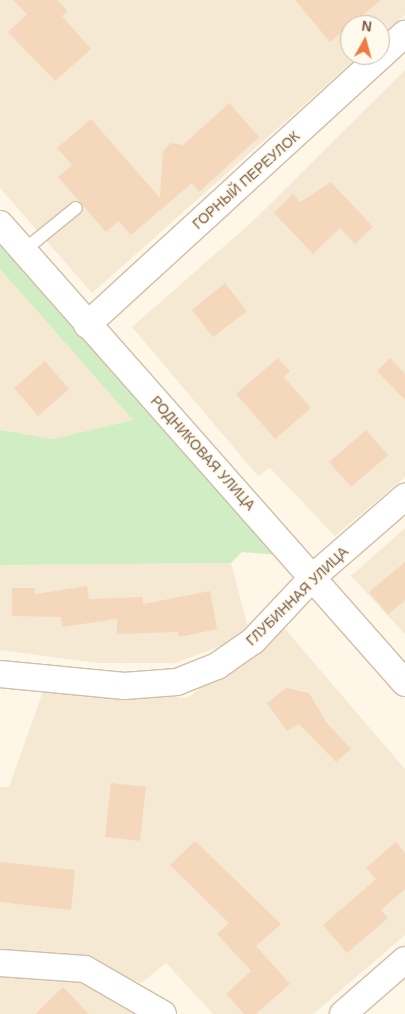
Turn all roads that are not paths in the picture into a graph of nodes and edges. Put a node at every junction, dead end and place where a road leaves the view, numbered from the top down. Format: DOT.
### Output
graph roads {
  1 [pos="405,34"];
  2 [pos="76,208"];
  3 [pos="0,224"];
  4 [pos="23,251"];
  5 [pos="87,325"];
  6 [pos="405,497"];
  7 [pos="314,576"];
  8 [pos="0,674"];
  9 [pos="405,683"];
  10 [pos="405,960"];
  11 [pos="0,963"];
  12 [pos="162,1014"];
  13 [pos="342,1014"];
  1 -- 5 [label="street, ГОРНЫЙ ПЕРЕУЛОК"];
  2 -- 4 [label="lane"];
  3 -- 4 [label="street, РОДНИКОВАЯ УЛИЦА"];
  4 -- 5 [label="street, РОДНИКОВАЯ УЛИЦА"];
  5 -- 7 [label="street, РОДНИКОВАЯ УЛИЦА"];
  6 -- 7 [label="street, ГЛУБИННАЯ УЛИЦА"];
  7 -- 8 [label="street, ГЛУБИННАЯ УЛИЦА"];
  7 -- 9 [label="street, РОДНИКОВАЯ УЛИЦА"];
  10 -- 13 [label="street"];
  11 -- 12 [label="street"];
}
